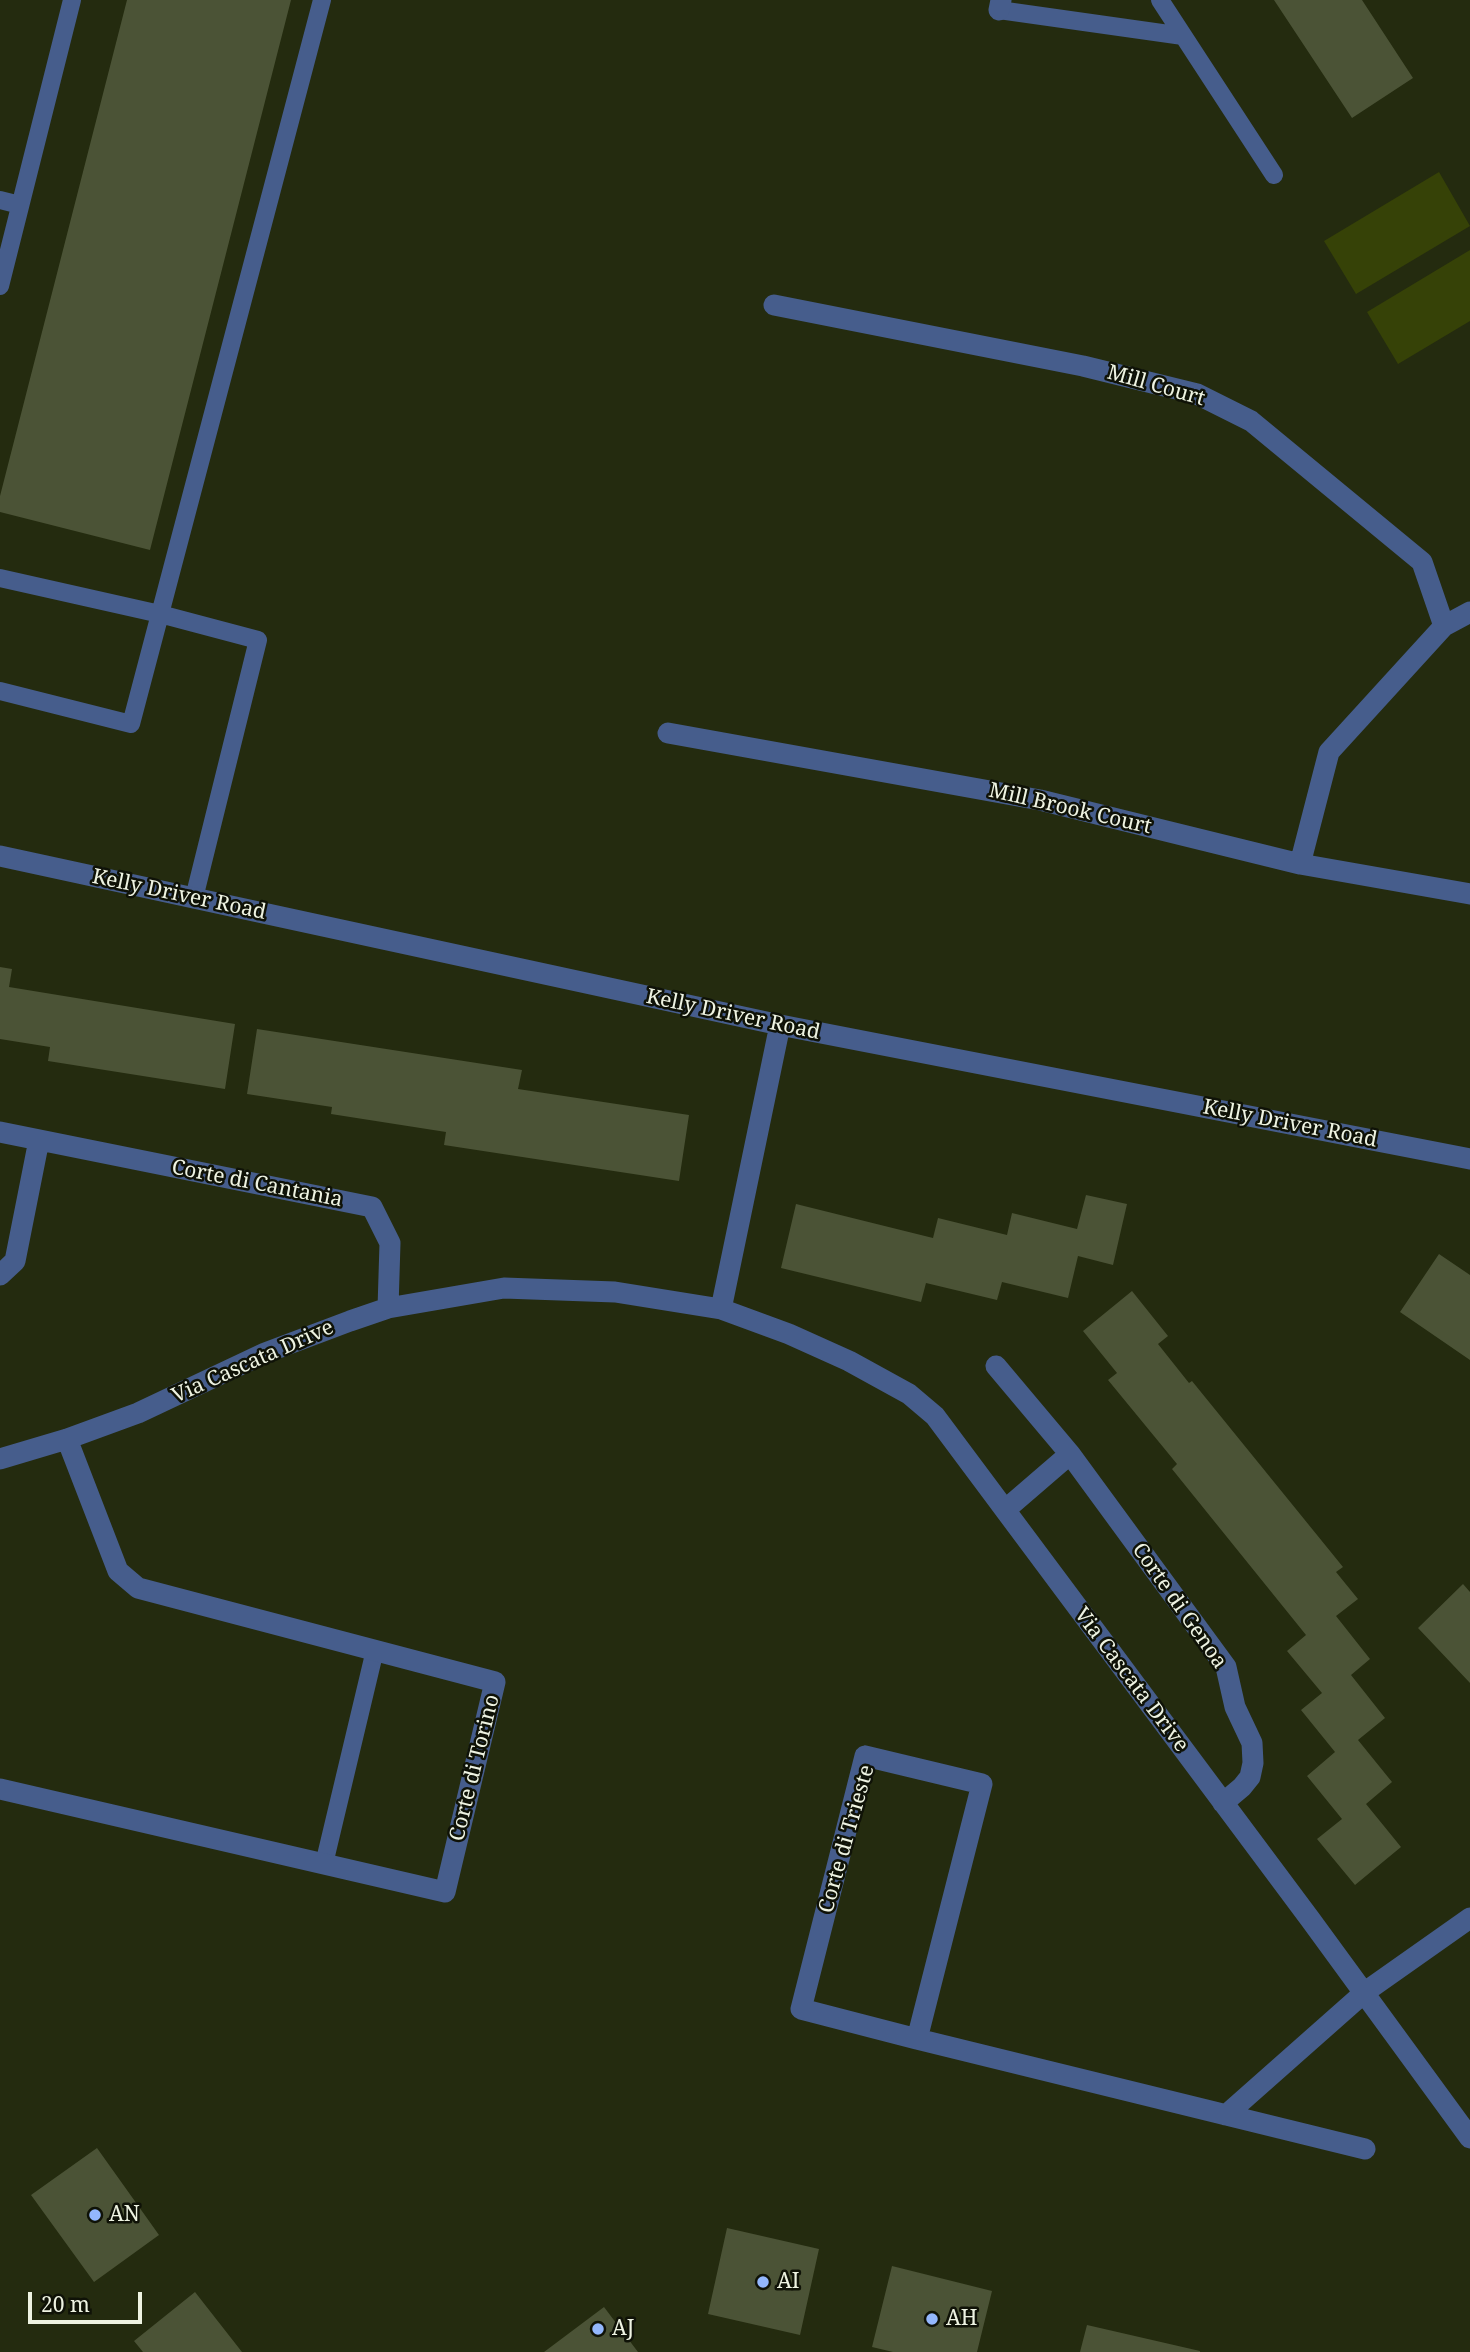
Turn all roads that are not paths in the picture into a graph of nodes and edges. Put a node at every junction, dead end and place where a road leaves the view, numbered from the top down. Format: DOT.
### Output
graph roads {
  1 [pos="72,0"];
  2 [pos="322,0"];
  3 [pos="1160,0"];
  4 [pos="1000,5"];
  5 [pos="1183,36"];
  6 [pos="1274,175"];
  7 [pos="0,200"];
  8 [pos="20,205"];
  9 [pos="0,286"];
  10 [pos="774,305"];
  11 [pos="0,578"];
  12 [pos="1470,612"];
  13 [pos="160,614"];
  14 [pos="1444,626"];
  15 [pos="0,691"];
  16 [pos="668,733"];
  17 [pos="0,856"];
  18 [pos="1300,864"];
  19 [pos="1470,894"];
  20 [pos="194,898"];
  21 [pos="780,1026"];
  22 [pos="0,1132"];
  23 [pos="39,1140"];
  24 [pos="1470,1159"];
  25 [pos="0,1275"];
  26 [pos="388,1308"];
  27 [pos="721,1310"];
  28 [pos="996,1366"];
  29 [pos="67,1439"];
  30 [pos="1070,1454"];
  31 [pos="0,1459"];
  32 [pos="1004,1510"];
  33 [pos="375,1650"];
  34 [pos="0,1788"];
  35 [pos="1223,1802"];
  36 [pos="324,1864"];
  37 [pos="1470,1918"];
  38 [pos="1365,1992"];
  39 [pos="917,2039"];
  40 [pos="1226,2115"];
  41 [pos="1470,2138"];
  42 [pos="1365,2149"];
  1 -- 8 [label="lane"];
  2 -- 13 [label="lane"];
  3 -- 5 [label="lane"];
  4 -- 5 [label="lane"];
  5 -- 6 [label="lane"];
  7 -- 8 [label="lane"];
  8 -- 9 [label="lane"];
  10 -- 14 [label="street, Mill Court"];
  11 -- 13 [label="lane"];
  12 -- 14 [label="street"];
  13 -- 15 [label="lane"];
  13 -- 20 [label="lane"];
  14 -- 18 [label="street"];
  16 -- 18 [label="street, Mill Brook Court"];
  17 -- 20 [label="street, Kelly Driver Road"];
  18 -- 19 [label="street, Mill Brook Court"];
  20 -- 21 [label="street, Kelly Driver Road"];
  21 -- 24 [label="street, Kelly Driver Road"];
  21 -- 27 [label="street"];
  22 -- 23 [label="street, Corte di Cantania"];
  23 -- 25 [label="street"];
  23 -- 26 [label="street, Corte di Cantania"];
  26 -- 27 [label="street, Via Cascata Drive"];
  26 -- 29 [label="street, Via Cascata Drive"];
  27 -- 32 [label="street, Via Cascata Drive"];
  28 -- 30 [label="street, Corte di Genoa"];
  29 -- 31 [label="street, Via Cascata Drive"];
  29 -- 33 [label="street, Corte di Torino"];
  30 -- 32 [label="street"];
  30 -- 35 [label="street, Corte di Genoa"];
  32 -- 35 [label="street, Via Cascata Drive"];
  33 -- 36 [label="lane"];
  33 -- 36 [label="street, Corte di Torino"];
  34 -- 36 [label="street, Corte di Torino"];
  35 -- 38 [label="street, Via Cascata Drive"];
  37 -- 38 [label="street"];
  38 -- 40 [label="street"];
  38 -- 41 [label="street, Via Cascata Drive"];
  39 -- 39 [label="street, Corte di Trieste"];
  39 -- 40 [label="street, Corte di Trieste"];
  40 -- 42 [label="street, Corte di Trieste"];
}
